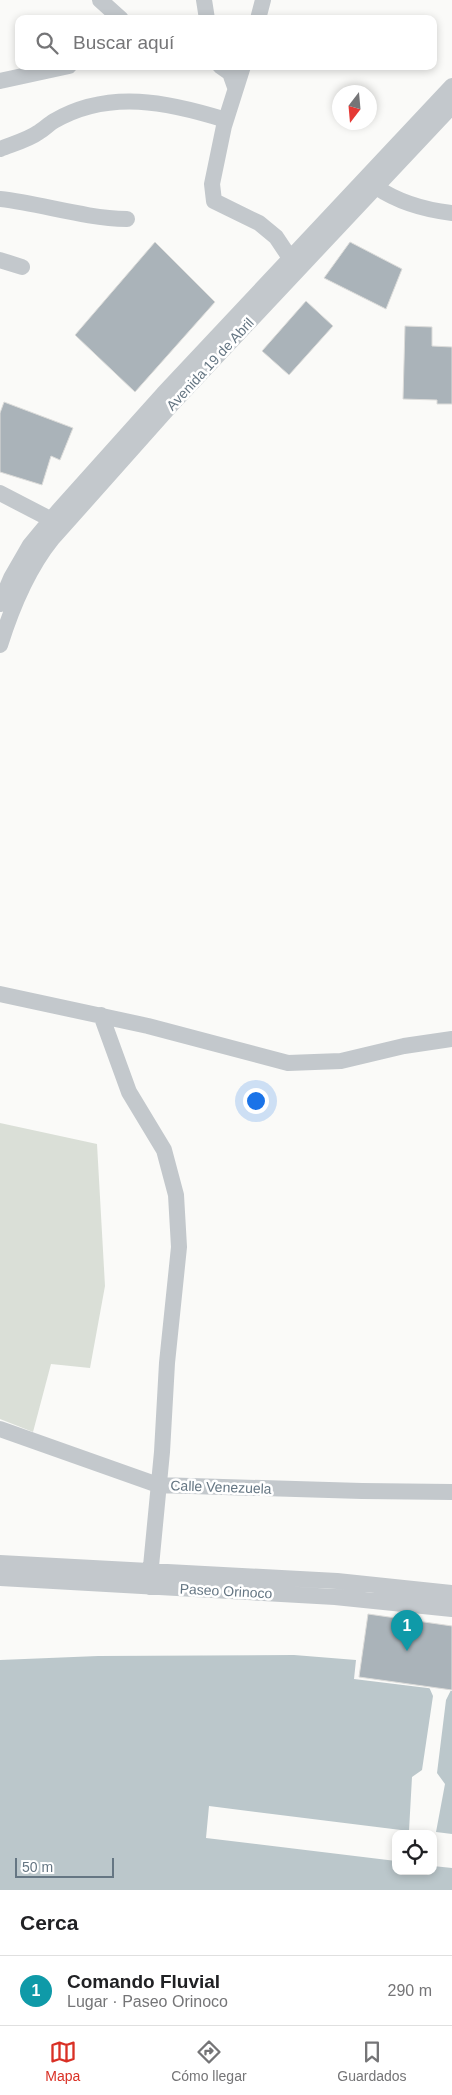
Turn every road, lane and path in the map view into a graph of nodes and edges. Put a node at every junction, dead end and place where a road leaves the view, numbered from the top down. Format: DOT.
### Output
graph roads {
  1 [pos="204,0"];
  2 [pos="263,0"];
  3 [pos="206,15"];
  4 [pos="259,15"];
  5 [pos="50,70"];
  6 [pos="226,70"];
  7 [pos="241,70"];
  8 [pos="0,81"];
  9 [pos="452,86"];
  10 [pos="235,87"];
  11 [pos="452,106"];
  12 [pos="226,120"];
  13 [pos="1,148"];
  14 [pos="376,187"];
  15 [pos="0,199"];
  16 [pos="452,213"];
  17 [pos="126,219"];
  18 [pos="290,258"];
  19 [pos="0,260"];
  20 [pos="22,267"];
  21 [pos="0,493"];
  22 [pos="50,519"];
  23 [pos="0,604"];
  24 [pos="0,644"];
  25 [pos="0,994"];
  26 [pos="101,1015"];
  27 [pos="452,1038"];
  28 [pos="0,1429"];
  29 [pos="158,1485"];
  30 [pos="452,1492"];
  31 [pos="0,1563"];
  32 [pos="0,1578"];
  33 [pos="150,1579"];
  34 [pos="452,1593"];
  35 [pos="452,1609"];
  1 -- 3 [label="street"];
  2 -- 4 [label="street"];
  5 -- 8 [label="street"];
  6 -- 10 [label="street"];
  7 -- 10 [label="street"];
  9 -- 18 [label="street, Avenida 19 de Abril"];
  10 -- 12 [label="street"];
  11 -- 14 [label="street, Avenida 19 de Abril"];
  12 -- 13 [label="street"];
  12 -- 18 [label="street"];
  14 -- 16 [label="street"];
  14 -- 24 [label="street, Avenida 19 de Abril"];
  15 -- 17 [label="street"];
  18 -- 22 [label="street, Avenida 19 de Abril"];
  19 -- 20 [label="street"];
  21 -- 22 [label="street"];
  22 -- 23 [label="street, Avenida 19 de Abril"];
  25 -- 26 [label="street"];
  26 -- 27 [label="street"];
  26 -- 29 [label="street"];
  28 -- 29 [label="street, Calle Venezuela"];
  29 -- 30 [label="street, Calle Venezuela"];
  29 -- 33 [label="street"];
  31 -- 33 [label="street, Paseo Orinoco"];
  32 -- 33 [label="street, Paseo Orinoco"];
  33 -- 34 [label="street, Paseo Orinoco"];
  33 -- 35 [label="street, Paseo Orinoco"];
}
